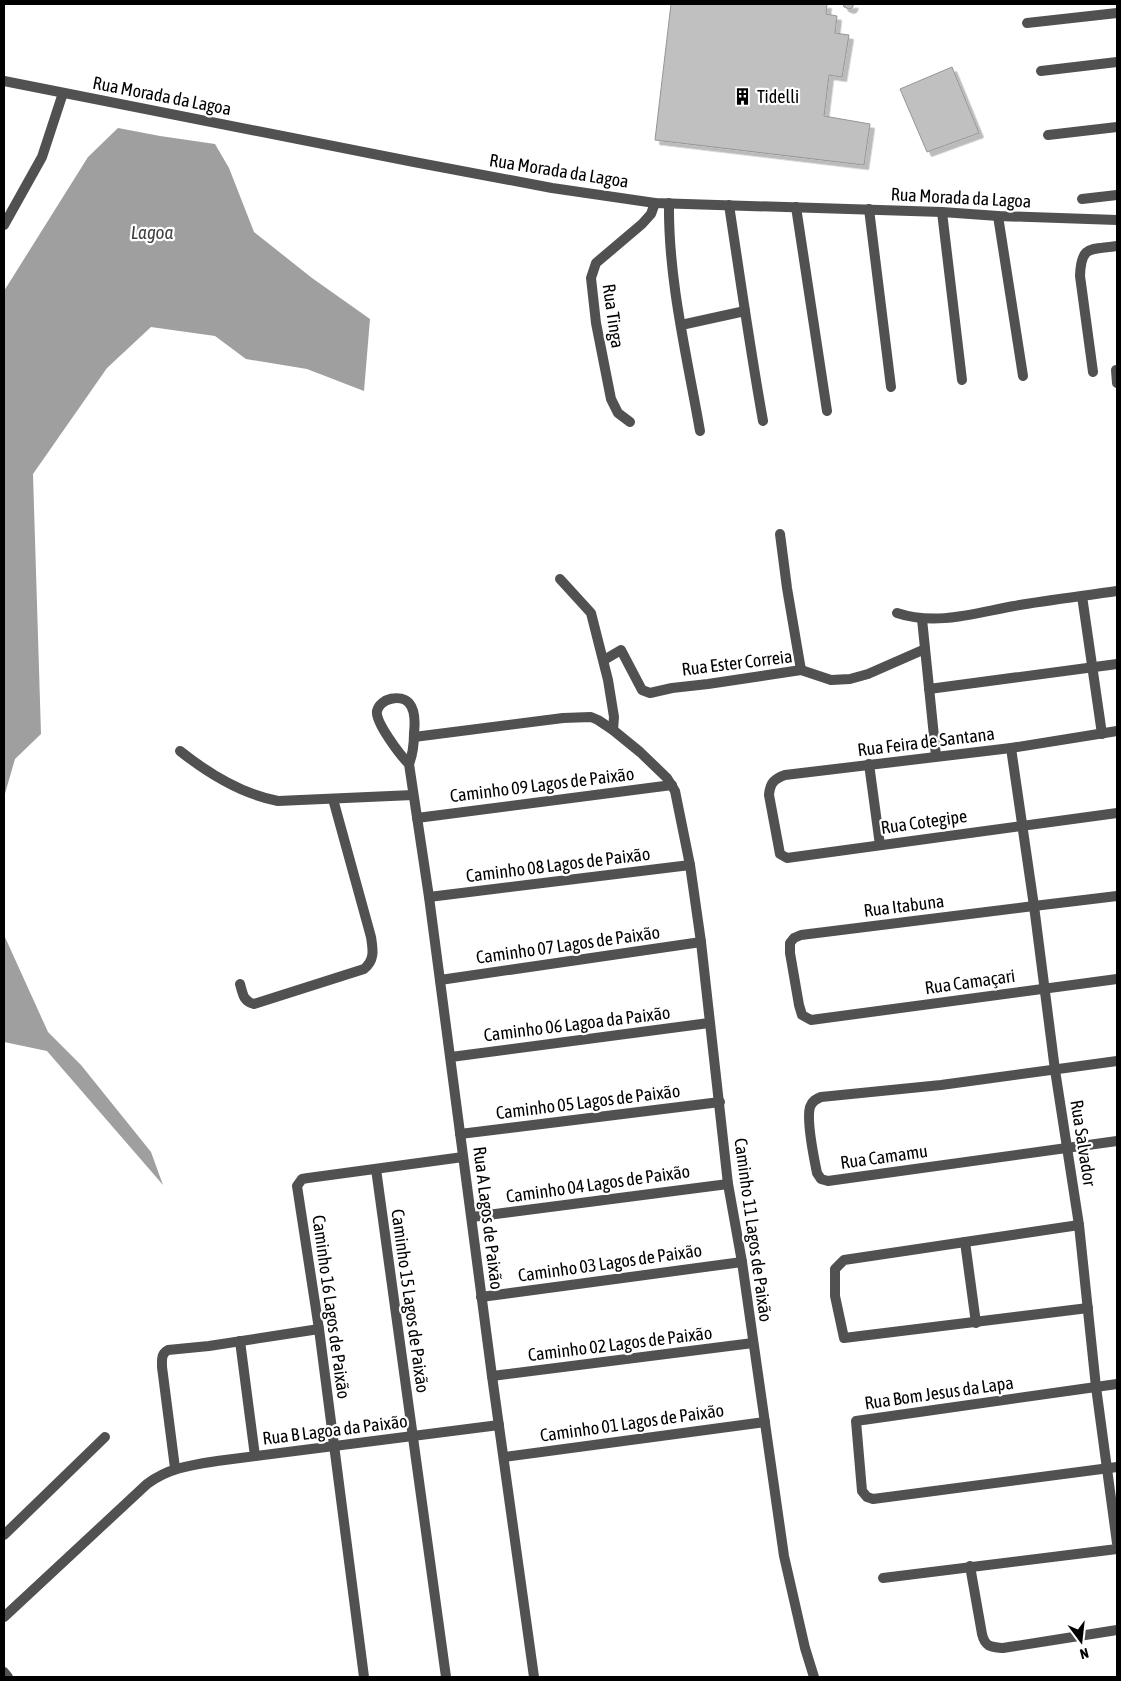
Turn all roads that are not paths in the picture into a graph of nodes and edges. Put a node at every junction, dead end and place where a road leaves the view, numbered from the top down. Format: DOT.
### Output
graph roads {
  1 [pos="1117,13"];
  2 [pos="1027,23"];
  3 [pos="1117,62"];
  4 [pos="1041,71"];
  5 [pos="4,81"];
  6 [pos="63,93"];
  7 [pos="1117,127"];
  8 [pos="1048,135"];
  9 [pos="1117,195"];
  10 [pos="1082,199"];
  11 [pos="656,203"];
  12 [pos="669,203"];
  13 [pos="728,204"];
  14 [pos="796,206"];
  15 [pos="869,209"];
  16 [pos="942,212"];
  17 [pos="998,216"];
  18 [pos="1117,220"];
  19 [pos="4,225"];
  20 [pos="1117,246"];
  21 [pos="745,311"];
  22 [pos="682,325"];
  23 [pos="1116,370"];
  24 [pos="1093,372"];
  25 [pos="1023,376"];
  26 [pos="962,380"];
  27 [pos="1117,382"];
  28 [pos="890,387"];
  29 [pos="827,411"];
  30 [pos="763,421"];
  31 [pos="630,422"];
  32 [pos="700,431"];
  33 [pos="780,534"];
  34 [pos="560,579"];
  35 [pos="1117,591"];
  36 [pos="1082,596"];
  37 [pos="897,613"];
  38 [pos="922,619"];
  39 [pos="925,649"];
  40 [pos="604,660"];
  41 [pos="1117,664"];
  42 [pos="1092,667"];
  43 [pos="802,670"];
  44 [pos="929,689"];
  45 [pos="613,730"];
  46 [pos="1117,731"];
  47 [pos="1102,734"];
  48 [pos="414,737"];
  49 [pos="1011,748"];
  50 [pos="180,751"];
  51 [pos="936,756"];
  52 [pos="408,764"];
  53 [pos="870,764"];
  54 [pos="672,785"];
  55 [pos="413,795"];
  56 [pos="333,799"];
  57 [pos="1117,812"];
  58 [pos="771,813"];
  59 [pos="417,818"];
  60 [pos="1021,825"];
  61 [pos="880,845"];
  62 [pos="690,865"];
  63 [pos="1117,896"];
  64 [pos="429,897"];
  65 [pos="1034,906"];
  66 [pos="701,942"];
  67 [pos="790,953"];
  68 [pos="1117,979"];
  69 [pos="440,980"];
  70 [pos="240,984"];
  71 [pos="1044,989"];
  72 [pos="709,1023"];
  73 [pos="451,1057"];
  74 [pos="1117,1061"];
  75 [pos="1055,1070"];
  76 [pos="720,1102"];
  77 [pos="460,1134"];
  78 [pos="1117,1141"];
  79 [pos="1066,1148"];
  80 [pos="463,1156"];
  81 [pos="376,1169"];
  82 [pos="728,1184"];
  83 [pos="472,1217"];
  84 [pos="1079,1225"];
  85 [pos="965,1242"];
  86 [pos="742,1262"];
  87 [pos="481,1297"];
  88 [pos="1088,1308"];
  89 [pos="976,1322"];
  90 [pos="318,1329"];
  91 [pos="240,1341"];
  92 [pos="753,1343"];
  93 [pos="492,1376"];
  94 [pos="1117,1384"];
  95 [pos="1096,1387"];
  96 [pos="764,1422"];
  97 [pos="499,1425"];
  98 [pos="413,1436"];
  99 [pos="105,1437"];
  100 [pos="334,1446"];
  101 [pos="255,1456"];
  102 [pos="504,1457"];
  103 [pos="175,1468"];
  104 [pos="1112,1468"];
  105 [pos="4,1535"];
  106 [pos="1117,1543"];
  107 [pos="1117,1549"];
  108 [pos="970,1566"];
  109 [pos="883,1578"];
  110 [pos="4,1617"];
  111 [pos="1117,1630"];
  112 [pos="4,1672"];
  113 [pos="8,1677"];
  114 [pos="364,1677"];
  115 [pos="446,1677"];
  116 [pos="534,1677"];
  117 [pos="814,1677"];
  1 -- 2 [label="street"];
  3 -- 4 [label="street"];
  5 -- 6 [label="street, Rua Morada da Lagoa"];
  6 -- 11 [label="street, Rua Morada da Lagoa"];
  6 -- 19 [label="street"];
  7 -- 8 [label="street"];
  9 -- 10 [label="street"];
  11 -- 12 [label="street, Rua Morada da Lagoa"];
  11 -- 31 [label="street, Rua Tinga"];
  12 -- 13 [label="street, Rua Morada da Lagoa"];
  12 -- 22 [label="street"];
  13 -- 14 [label="street, Rua Morada da Lagoa"];
  13 -- 21 [label="street"];
  14 -- 15 [label="street, Rua Morada da Lagoa"];
  14 -- 29 [label="street"];
  15 -- 16 [label="street, Rua Morada da Lagoa"];
  15 -- 28 [label="street"];
  16 -- 17 [label="street, Rua Morada da Lagoa"];
  16 -- 26 [label="street"];
  17 -- 18 [label="street, Rua Morada da Lagoa"];
  17 -- 25 [label="street"];
  20 -- 24 [label="street"];
  21 -- 22 [label="street"];
  21 -- 30 [label="street"];
  22 -- 32 [label="street"];
  23 -- 27 [label="street"];
  33 -- 43 [label="street"];
  34 -- 40 [label="street"];
  35 -- 36 [label="street"];
  36 -- 38 [label="street"];
  36 -- 42 [label="street"];
  37 -- 38 [label="street"];
  38 -- 39 [label="street"];
  39 -- 43 [label="street, Rua Ester Correia"];
  39 -- 44 [label="street"];
  40 -- 43 [label="street, Rua Ester Correia"];
  40 -- 45 [label="street"];
  41 -- 42 [label="street"];
  42 -- 44 [label="street"];
  42 -- 47 [label="street"];
  44 -- 51 [label="street"];
  45 -- 48 [label="street"];
  45 -- 54 [label="street"];
  46 -- 47 [label="street, Rua Feira de Santana"];
  47 -- 49 [label="street, Rua Feira de Santana"];
  48 -- 52 [label="street, Rua A Lagos de Paixão"];
  48 -- 52 [label="street, Rua A Lagos de Paixão"];
  49 -- 51 [label="street, Rua Feira de Santana"];
  49 -- 60 [label="street, Rua Salvador"];
  50 -- 56 [label="street"];
  51 -- 53 [label="street, Rua Feira de Santana"];
  52 -- 55 [label="street, Rua A Lagos de Paixão"];
  53 -- 58 [label="street, Rua Feira de Santana"];
  53 -- 61 [label="street"];
  54 -- 59 [label="street, Caminho 09 Lagos de Paixão"];
  54 -- 62 [label="street, Caminho 11 Lagos de Paixão"];
  55 -- 56 [label="street"];
  55 -- 59 [label="street, Rua A Lagos de Paixão"];
  56 -- 70 [label="street"];
  57 -- 60 [label="street, Rua Cotegipe"];
  58 -- 61 [label="street, Rua Cotegipe"];
  59 -- 64 [label="street, Rua A Lagos de Paixão"];
  60 -- 61 [label="street, Rua Cotegipe"];
  60 -- 65 [label="street, Rua Salvador"];
  62 -- 64 [label="street, Caminho 08 Lagos de Paixão"];
  62 -- 66 [label="street, Caminho 11 Lagos de Paixão"];
  63 -- 65 [label="street"];
  64 -- 69 [label="street, Rua A Lagos de Paixão"];
  65 -- 67 [label="street, Rua Itabuna"];
  65 -- 71 [label="street, Rua Salvador"];
  66 -- 69 [label="street, Caminho 07 Lagos de Paixão"];
  66 -- 72 [label="street, Caminho 11 Lagos de Paixão"];
  67 -- 71 [label="street, Rua Camaçari"];
  68 -- 71 [label="street, Rua Camaçari"];
  69 -- 73 [label="street, Rua A Lagos de Paixão"];
  71 -- 75 [label="street, Rua Salvador"];
  72 -- 73 [label="street, Caminho 06 Lagoa da Paixão"];
  72 -- 76 [label="street, Caminho 11 Lagos de Paixão"];
  73 -- 77 [label="street, Rua A Lagos de Paixão"];
  74 -- 75 [label="street"];
  75 -- 79 [label="street, Rua Salvador"];
  75 -- 79 [label="street, Rua Camamu"];
  76 -- 77 [label="street, Caminho 05 Lagos de Paixão"];
  76 -- 82 [label="street, Caminho 11 Lagos de Paixão"];
  77 -- 80 [label="street, Rua A Lagos de Paixão"];
  78 -- 79 [label="street"];
  79 -- 84 [label="street, Rua Salvador"];
  80 -- 81 [label="street, Caminho 16 Lagos de Paixão"];
  80 -- 83 [label="street, Rua A Lagos de Paixão"];
  81 -- 90 [label="street, Caminho 16 Lagos de Paixão"];
  81 -- 98 [label="street, Caminho 15 Lagos de Paixão"];
  82 -- 83 [label="street, Caminho 04 Lagos de Paixão"];
  82 -- 86 [label="street, Caminho 11 Lagos de Paixão"];
  83 -- 87 [label="street, Rua A Lagos de Paixão"];
  84 -- 85 [label="street"];
  84 -- 88 [label="street, Rua Salvador"];
  85 -- 89 [label="street"];
  85 -- 89 [label="street"];
  86 -- 87 [label="street, Caminho 03 Lagos de Paixão"];
  86 -- 92 [label="street, Caminho 11 Lagos de Paixão"];
  87 -- 93 [label="street, Rua A Lagos de Paixão"];
  88 -- 89 [label="street"];
  88 -- 95 [label="street, Rua Salvador"];
  90 -- 91 [label="street"];
  90 -- 100 [label="street, Caminho 16 Lagos de Paixão"];
  91 -- 101 [label="street"];
  91 -- 103 [label="street"];
  92 -- 93 [label="street, Caminho 02 Lagos de Paixão"];
  92 -- 96 [label="street, Caminho 11 Lagos de Paixão"];
  93 -- 97 [label="street, Rua A Lagos de Paixão"];
  94 -- 95 [label="street, Rua Bom Jesus da Lapa"];
  95 -- 104 [label="street, Rua Salvador"];
  95 -- 104 [label="street, Rua Bom Jesus da Lapa"];
  96 -- 102 [label="street, Caminho 01 Lagos de Paixão"];
  96 -- 117 [label="street, Caminho 11 Lagos de Paixão"];
  97 -- 98 [label="street, Rua B Lagoa da Paixão"];
  97 -- 102 [label="street, Rua A Lagos de Paixão"];
  98 -- 100 [label="street, Rua B Lagoa da Paixão"];
  98 -- 115 [label="street, Caminho 15 Lagos de Paixão"];
  99 -- 105 [label="street"];
  100 -- 101 [label="street, Rua B Lagoa da Paixão"];
  100 -- 114 [label="street, Caminho 16 Lagos de Paixão"];
  101 -- 103 [label="street, Rua B Lagoa da Paixão"];
  102 -- 116 [label="street, Rua A Lagos de Paixão"];
  103 -- 110 [label="street, Rua B Lagoa da Paixão"];
  104 -- 106 [label="street, Rua Salvador"];
  107 -- 108 [label="street"];
  108 -- 109 [label="street"];
  108 -- 111 [label="street"];
  112 -- 113 [label="street"];
}
